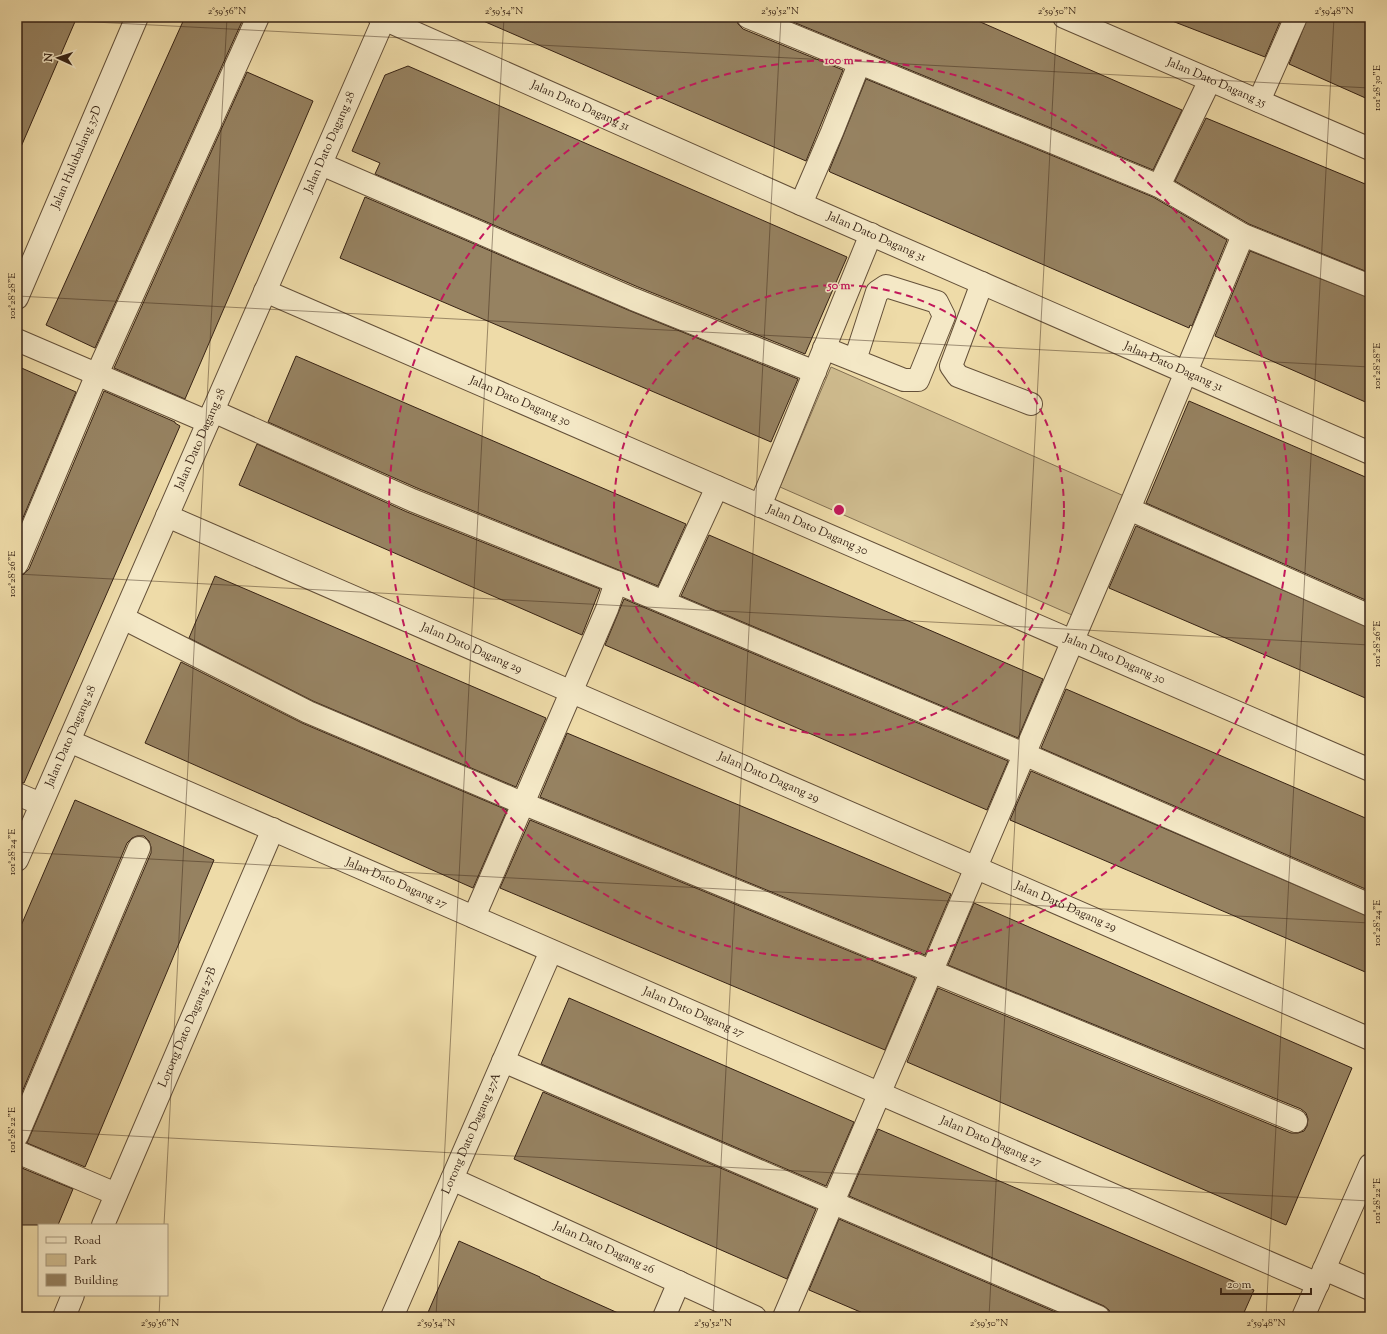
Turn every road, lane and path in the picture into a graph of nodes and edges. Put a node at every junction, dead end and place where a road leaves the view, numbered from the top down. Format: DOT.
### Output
graph roads {
  1 [pos="137,17"];
  2 [pos="258,17"];
  3 [pos="748,17"];
  4 [pos="1064,17"];
  5 [pos="1296,17"];
  6 [pos="381,18"];
  7 [pos="859,64"];
  8 [pos="1210,80"];
  9 [pos="1259,101"];
  10 [pos="1370,149"];
  11 [pos="321,164"];
  12 [pos="1159,186"];
  13 [pos="801,204"];
  14 [pos="871,234"];
  15 [pos="1243,235"];
  16 [pos="982,283"];
  17 [pos="1370,286"];
  18 [pos="265,291"];
  19 [pos="17,298"];
  20 [pos="17,340"];
  21 [pos="824,348"];
  22 [pos="855,360"];
  23 [pos="815,372"];
  24 [pos="1186,373"];
  25 [pos="97,374"];
  26 [pos="1031,404"];
  27 [pos="210,417"];
  28 [pos="1370,453"];
  29 [pos="717,487"];
  30 [pos="760,506"];
  31 [pos="1129,509"];
  32 [pos="167,516"];
  33 [pos="17,564"];
  34 [pos="616,582"];
  35 [pos="664,602"];
  36 [pos="1370,616"];
  37 [pos="123,618"];
  38 [pos="1072,640"];
  39 [pos="570,692"];
  40 [pos="69,741"];
  41 [pos="1024,754"];
  42 [pos="1370,770"];
  43 [pos="17,794"];
  44 [pos="522,803"];
  45 [pos="41,804"];
  46 [pos="273,829"];
  47 [pos="139,848"];
  48 [pos="17,860"];
  49 [pos="975,868"];
  50 [pos="1370,905"];
  51 [pos="474,917"];
  52 [pos="551,951"];
  53 [pos="931,972"];
  54 [pos="1370,1039"];
  55 [pos="503,1061"];
  56 [pos="879,1093"];
  57 [pos="1296,1121"];
  58 [pos="17,1136"];
  59 [pos="17,1152"];
  60 [pos="1370,1165"];
  61 [pos="452,1179"];
  62 [pos="116,1194"];
  63 [pos="832,1204"];
  64 [pos="103,1224"];
  65 [pos="1321,1277"];
  66 [pos="679,1282"];
  67 [pos="1370,1289"];
  68 [pos="73,1296"];
  69 [pos="64,1317"];
  70 [pos="392,1317"];
  71 [pos="664,1317"];
  72 [pos="755,1317"];
  73 [pos="784,1317"];
  74 [pos="1100,1317"];
  75 [pos="1303,1317"];
  1 -- 19 [label="street, Jalan Hulubalang 37D"];
  2 -- 25 [label="street"];
  3 -- 7 [label="street"];
  4 -- 8 [label="street, Jalan Dato Dagang 35"];
  5 -- 9 [label="street"];
  6 -- 11 [label="street, Jalan Dato Dagang 28"];
  6 -- 13 [label="street, Jalan Dato Dagang 31"];
  7 -- 12 [label="street"];
  7 -- 13 [label="street"];
  8 -- 9 [label="street, Jalan Dato Dagang 35"];
  8 -- 12 [label="street"];
  9 -- 10 [label="street, Jalan Dato Dagang 35"];
  11 -- 18 [label="street, Jalan Dato Dagang 28"];
  11 -- 23 [label="street"];
  12 -- 15 [label="street"];
  13 -- 14 [label="street, Jalan Dato Dagang 31"];
  14 -- 16 [label="street, Jalan Dato Dagang 31"];
  14 -- 21 [label="street"];
  15 -- 17 [label="street"];
  15 -- 24 [label="street"];
  16 -- 24 [label="street, Jalan Dato Dagang 31"];
  16 -- 26 [label="street"];
  18 -- 27 [label="street, Jalan Dato Dagang 28"];
  18 -- 29 [label="street, Jalan Dato Dagang 30"];
  20 -- 25 [label="street"];
  21 -- 22 [label="street"];
  21 -- 23 [label="street"];
  22 -- 22 [label="street"];
  23 -- 30 [label="street"];
  24 -- 28 [label="street, Jalan Dato Dagang 31"];
  24 -- 31 [label="street"];
  25 -- 27 [label="street"];
  25 -- 33 [label="street"];
  27 -- 32 [label="street, Jalan Dato Dagang 28"];
  27 -- 34 [label="street"];
  29 -- 30 [label="street, Jalan Dato Dagang 30"];
  29 -- 35 [label="street"];
  30 -- 38 [label="street, Jalan Dato Dagang 30"];
  31 -- 36 [label="street"];
  31 -- 38 [label="street"];
  32 -- 37 [label="street, Jalan Dato Dagang 28"];
  32 -- 39 [label="street, Jalan Dato Dagang 29"];
  34 -- 35 [label="street"];
  34 -- 39 [label="street"];
  35 -- 41 [label="street"];
  37 -- 40 [label="street, Jalan Dato Dagang 28"];
  37 -- 44 [label="street"];
  38 -- 41 [label="street"];
  38 -- 42 [label="street, Jalan Dato Dagang 30"];
  39 -- 44 [label="street"];
  39 -- 49 [label="street, Jalan Dato Dagang 29"];
  40 -- 45 [label="street, Jalan Dato Dagang 28"];
  40 -- 46 [label="street, Jalan Dato Dagang 27"];
  41 -- 49 [label="street"];
  41 -- 50 [label="street"];
  43 -- 45 [label="street"];
  44 -- 51 [label="street"];
  44 -- 53 [label="street"];
  45 -- 48 [label="street, Jalan Dato Dagang 28"];
  46 -- 51 [label="street, Jalan Dato Dagang 27"];
  46 -- 62 [label="street, Lorong Dato Dagang 27B"];
  47 -- 58 [label="street"];
  49 -- 53 [label="street"];
  49 -- 54 [label="street, Jalan Dato Dagang 29"];
  51 -- 52 [label="street, Jalan Dato Dagang 27"];
  52 -- 55 [label="street, Lorong Dato Dagang 27A"];
  52 -- 56 [label="street, Jalan Dato Dagang 27"];
  53 -- 56 [label="street"];
  53 -- 57 [label="street"];
  55 -- 61 [label="street, Lorong Dato Dagang 27A"];
  55 -- 63 [label="street"];
  56 -- 63 [label="street"];
  56 -- 65 [label="street, Jalan Dato Dagang 27"];
  59 -- 62 [label="street"];
  60 -- 65 [label="street"];
  61 -- 66 [label="street, Jalan Dato Dagang 26"];
  61 -- 70 [label="street, Lorong Dato Dagang 27A"];
  62 -- 64 [label="street, Lorong Dato Dagang 27B"];
  63 -- 73 [label="street"];
  63 -- 74 [label="street"];
  65 -- 67 [label="street, Jalan Dato Dagang 27"];
  65 -- 75 [label="street"];
  66 -- 71 [label="street"];
  66 -- 72 [label="street, Jalan Dato Dagang 26"];
  68 -- 69 [label="street"];
}
